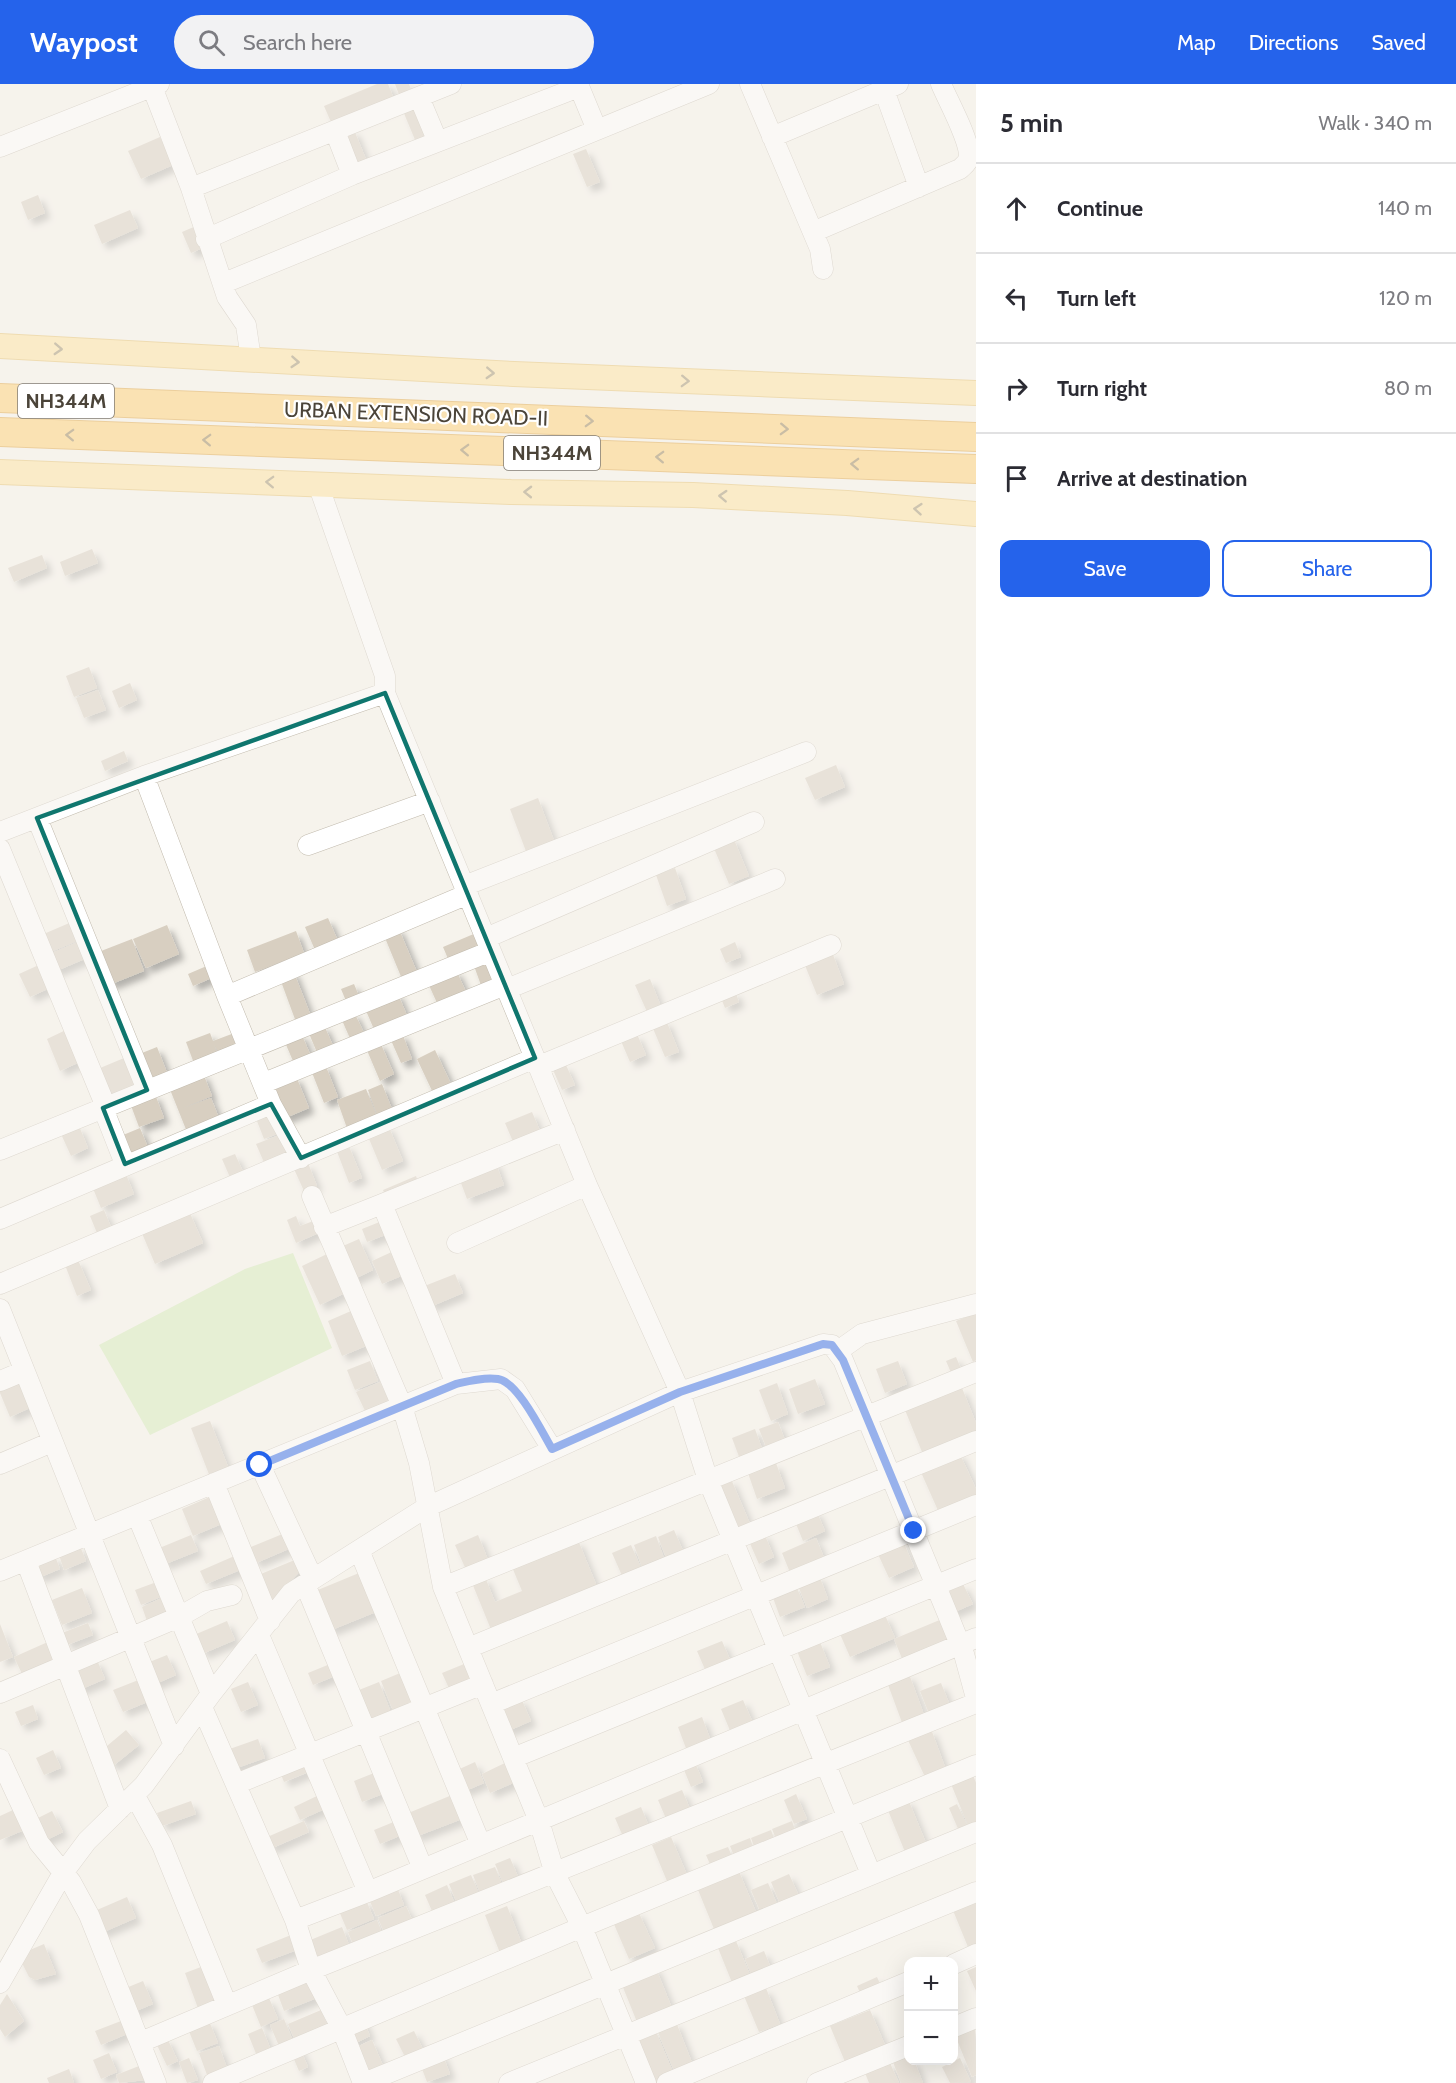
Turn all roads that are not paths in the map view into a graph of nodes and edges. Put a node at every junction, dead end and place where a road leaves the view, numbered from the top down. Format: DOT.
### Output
graph roads {
  1 [pos="451,84"];
  2 [pos="709,84"];
  3 [pos="750,84"];
  4 [pos="941,84"];
  5 [pos="154,85"];
  6 [pos="579,85"];
  7 [pos="891,87"];
  8 [pos="419,97"];
  9 [pos="597,130"];
  10 [pos="335,131"];
  11 [pos="772,137"];
  12 [pos="437,140"];
  13 [pos="0,147"];
  14 [pos="352,174"];
  15 [pos="919,186"];
  16 [pos="191,188"];
  17 [pos="813,232"];
  18 [pos="206,239"];
  19 [pos="823,269"];
  20 [pos="224,283"];
  21 [pos="0,346"];
  22 [pos="251,359"];
  23 [pos="976,393"];
  24 [pos="0,398"];
  25 [pos="0,432"];
  26 [pos="976,436"];
  27 [pos="976,469"];
  28 [pos="0,472"];
  29 [pos="318,484"];
  30 [pos="976,514"];
  31 [pos="385,693"];
  32 [pos="806,752"];
  33 [pos="144,776"];
  34 [pos="430,801"];
  35 [pos="37,818"];
  36 [pos="754,822"];
  37 [pos="0,832"];
  38 [pos="308,845"];
  39 [pos="0,849"];
  40 [pos="775,879"];
  41 [pos="466,890"];
  42 [pos="489,945"];
  43 [pos="831,945"];
  44 [pos="506,987"];
  45 [pos="227,996"];
  46 [pos="250,1048"];
  47 [pos="537,1062"];
  48 [pos="264,1083"];
  49 [pos="147,1090"];
  50 [pos="271,1104"];
  51 [pos="105,1108"];
  52 [pos="565,1130"];
  53 [pos="0,1150"];
  54 [pos="301,1158"];
  55 [pos="125,1164"];
  56 [pos="587,1185"];
  57 [pos="312,1196"];
  58 [pos="382,1204"];
  59 [pos="0,1219"];
  60 [pos="324,1227"];
  61 [pos="457,1243"];
  62 [pos="0,1284"];
  63 [pos="976,1304"];
  64 [pos="0,1309"];
  65 [pos="838,1351"];
  66 [pos="24,1371"];
  67 [pos="976,1372"];
  68 [pos="0,1381"];
  69 [pos="456,1384"];
  70 [pos="680,1392"];
  71 [pos="402,1406"];
  72 [pos="866,1416"];
  73 [pos="976,1441"];
  74 [pos="52,1442"];
  75 [pos="552,1449"];
  76 [pos="0,1464"];
  77 [pos="260,1465"];
  78 [pos="891,1475"];
  79 [pos="708,1480"];
  80 [pos="214,1483"];
  81 [pos="976,1505"];
  82 [pos="427,1507"];
  83 [pos="137,1515"];
  84 [pos="914,1531"];
  85 [pos="89,1535"];
  86 [pos="733,1540"];
  87 [pos="359,1550"];
  88 [pos="26,1561"];
  89 [pos="976,1569"];
  90 [pos="0,1572"];
  91 [pos="309,1582"];
  92 [pos="936,1585"];
  93 [pos="443,1587"];
  94 [pos="232,1595"];
  95 [pos="756,1595"];
  96 [pos="179,1617"];
  97 [pos="264,1628"];
  98 [pos="129,1637"];
  99 [pos="968,1641"];
  100 [pos="468,1648"];
  101 [pos="778,1650"];
  102 [pos="65,1665"];
  103 [pos="483,1684"];
  104 [pos="0,1692"];
  105 [pos="976,1698"];
  106 [pos="206,1701"];
  107 [pos="976,1703"];
  108 [pos="491,1704"];
  109 [pos="423,1709"];
  110 [pos="803,1710"];
  111 [pos="366,1733"];
  112 [pos="174,1746"];
  113 [pos="309,1755"];
  114 [pos="513,1758"];
  115 [pos="0,1759"];
  116 [pos="825,1763"];
  117 [pos="976,1765"];
  118 [pos="236,1784"];
  119 [pos="135,1796"];
  120 [pos="120,1809"];
  121 [pos="847,1817"];
  122 [pos="538,1821"];
  123 [pos="976,1832"];
  124 [pos="481,1845"];
  125 [pos="423,1869"];
  126 [pos="63,1873"];
  127 [pos="555,1874"];
  128 [pos="871,1874"];
  129 [pos="368,1892"];
  130 [pos="976,1893"];
  131 [pos="295,1920"];
  132 [pos="582,1927"];
  133 [pos="976,1954"];
  134 [pos="958,1962"];
  135 [pos="311,1970"];
  136 [pos="605,1982"];
  137 [pos="0,1983"];
  138 [pos="904,1984"];
  139 [pos="227,2005"];
  140 [pos="976,2018"];
  141 [pos="958,2025"];
  142 [pos="341,2027"];
  143 [pos="626,2034"];
  144 [pos="141,2042"];
  145 [pos="904,2048"];
  146 [pos="156,2083"];
  147 [pos="213,2083"];
  148 [pos="364,2083"];
  149 [pos="509,2083"];
  150 [pos="646,2083"];
  151 [pos="667,2083"];
  152 [pos="817,2083"];
  1 -- 8 [label="street"];
  2 -- 9 [label="street"];
  3 -- 11 [label="street"];
  4 -- 15 [label="street"];
  5 -- 13 [label="street"];
  5 -- 16 [label="street"];
  6 -- 9 [label="street"];
  6 -- 12 [label="street"];
  7 -- 11 [label="street"];
  7 -- 15 [label="street"];
  8 -- 10 [label="street"];
  8 -- 12 [label="street"];
  9 -- 20 [label="street"];
  10 -- 14 [label="street"];
  10 -- 16 [label="street"];
  11 -- 17 [label="street"];
  12 -- 14 [label="street"];
  14 -- 18 [label="street"];
  15 -- 17 [label="street"];
  16 -- 18 [label="street"];
  17 -- 19 [label="street"];
  18 -- 20 [label="street"];
  20 -- 22 [label="street"];
  21 -- 22 [label="main road, one-way"];
  22 -- 23 [label="main road, one-way"];
  24 -- 26 [label="highway, URBAN EXTENSION ROAD-II / NH344M, one-way"];
  27 -- 25 [label="highway, URBAN EXTENSION ROAD-II / NH344M, one-way"];
  29 -- 28 [label="main road, one-way"];
  30 -- 29 [label="main road, one-way"];
  29 -- 31 [label="street"];
  31 -- 33 [label="street"];
  31 -- 34 [label="street"];
  32 -- 41 [label="street"];
  33 -- 35 [label="street"];
  33 -- 45 [label="street"];
  34 -- 38 [label="street"];
  34 -- 41 [label="street"];
  35 -- 37 [label="street"];
  35 -- 49 [label="street"];
  36 -- 42 [label="street"];
  39 -- 51 [label="street"];
  40 -- 44 [label="street"];
  41 -- 42 [label="street"];
  41 -- 45 [label="street"];
  42 -- 44 [label="street"];
  42 -- 46 [label="street"];
  43 -- 47 [label="street"];
  44 -- 47 [label="street"];
  44 -- 48 [label="street"];
  45 -- 46 [label="street"];
  46 -- 48 [label="street"];
  46 -- 49 [label="street"];
  47 -- 52 [label="street"];
  47 -- 54 [label="street"];
  48 -- 50 [label="street"];
  49 -- 51 [label="street"];
  50 -- 54 [label="street"];
  50 -- 55 [label="street"];
  51 -- 53 [label="street"];
  51 -- 55 [label="street"];
  52 -- 56 [label="street"];
  52 -- 58 [label="street"];
  54 -- 62 [label="street"];
  55 -- 59 [label="street"];
  56 -- 61 [label="street"];
  56 -- 70 [label="street"];
  57 -- 60 [label="street"];
  58 -- 60 [label="street"];
  58 -- 69 [label="street"];
  60 -- 71 [label="street"];
  63 -- 65 [label="street"];
  64 -- 66 [label="street"];
  65 -- 70 [label="street"];
  65 -- 72 [label="street"];
  66 -- 68 [label="street"];
  66 -- 74 [label="street"];
  67 -- 72 [label="street"];
  69 -- 71 [label="street"];
  69 -- 75 [label="street"];
  70 -- 75 [label="street"];
  70 -- 79 [label="street"];
  71 -- 77 [label="street"];
  71 -- 82 [label="street"];
  72 -- 78 [label="street"];
  72 -- 79 [label="street"];
  73 -- 78 [label="street"];
  74 -- 76 [label="street"];
  74 -- 85 [label="street"];
  75 -- 82 [label="street"];
  77 -- 80 [label="street"];
  77 -- 91 [label="street"];
  78 -- 84 [label="street"];
  78 -- 86 [label="street"];
  79 -- 86 [label="street"];
  79 -- 93 [label="street"];
  80 -- 83 [label="street"];
  80 -- 97 [label="street"];
  81 -- 84 [label="street"];
  82 -- 87 [label="street"];
  82 -- 93 [label="street"];
  83 -- 85 [label="street"];
  83 -- 96 [label="street"];
  84 -- 92 [label="street"];
  84 -- 95 [label="street"];
  85 -- 88 [label="street"];
  85 -- 98 [label="street"];
  86 -- 95 [label="street"];
  86 -- 100 [label="street"];
  87 -- 91 [label="street"];
  87 -- 109 [label="street"];
  88 -- 90 [label="street"];
  88 -- 102 [label="street"];
  89 -- 92 [label="street"];
  91 -- 97 [label="street"];
  91 -- 111 [label="street"];
  92 -- 99 [label="street"];
  92 -- 101 [label="street"];
  93 -- 100 [label="street"];
  94 -- 96 [label="street"];
  95 -- 101 [label="street"];
  95 -- 108 [label="street"];
  96 -- 98 [label="street"];
  96 -- 106 [label="street"];
  97 -- 106 [label="street"];
  97 -- 113 [label="street"];
  98 -- 102 [label="street"];
  98 -- 112 [label="street"];
  99 -- 105 [label="street"];
  99 -- 110 [label="street"];
  100 -- 103 [label="street"];
  101 -- 110 [label="street"];
  101 -- 114 [label="street"];
  102 -- 104 [label="street"];
  102 -- 120 [label="street"];
  103 -- 108 [label="street"];
  103 -- 109 [label="street"];
  106 -- 112 [label="street"];
  106 -- 118 [label="street"];
  107 -- 116 [label="street"];
  108 -- 114 [label="street"];
  109 -- 111 [label="street"];
  109 -- 124 [label="street"];
  110 -- 116 [label="street"];
  110 -- 122 [label="street"];
  111 -- 113 [label="street"];
  111 -- 125 [label="street"];
  112 -- 119 [label="street"];
  113 -- 118 [label="street"];
  113 -- 129 [label="street"];
  114 -- 122 [label="street"];
  115 -- 126 [label="street"];
  116 -- 121 [label="street"];
  116 -- 127 [label="street"];
  117 -- 121 [label="street"];
  118 -- 131 [label="street"];
  119 -- 120 [label="street"];
  119 -- 139 [label="street"];
  120 -- 126 [label="street"];
  121 -- 128 [label="street"];
  121 -- 132 [label="street"];
  122 -- 124 [label="street"];
  122 -- 127 [label="street"];
  123 -- 128 [label="street"];
  124 -- 125 [label="street"];
  125 -- 129 [label="street"];
  126 -- 137 [label="street"];
  126 -- 144 [label="street"];
  127 -- 132 [label="street"];
  127 -- 135 [label="street"];
  128 -- 136 [label="street"];
  129 -- 131 [label="street"];
  130 -- 143 [label="street"];
  131 -- 135 [label="street"];
  132 -- 136 [label="street"];
  132 -- 142 [label="street"];
  133 -- 134 [label="street"];
  135 -- 139 [label="street"];
  135 -- 142 [label="street"];
  136 -- 143 [label="street"];
  136 -- 148 [label="street"];
  138 -- 151 [label="street"];
  139 -- 144 [label="street"];
  140 -- 141 [label="street"];
  142 -- 147 [label="street"];
  142 -- 148 [label="street"];
  143 -- 149 [label="street"];
  143 -- 150 [label="street"];
  144 -- 146 [label="street"];
  145 -- 152 [label="street"];
}
